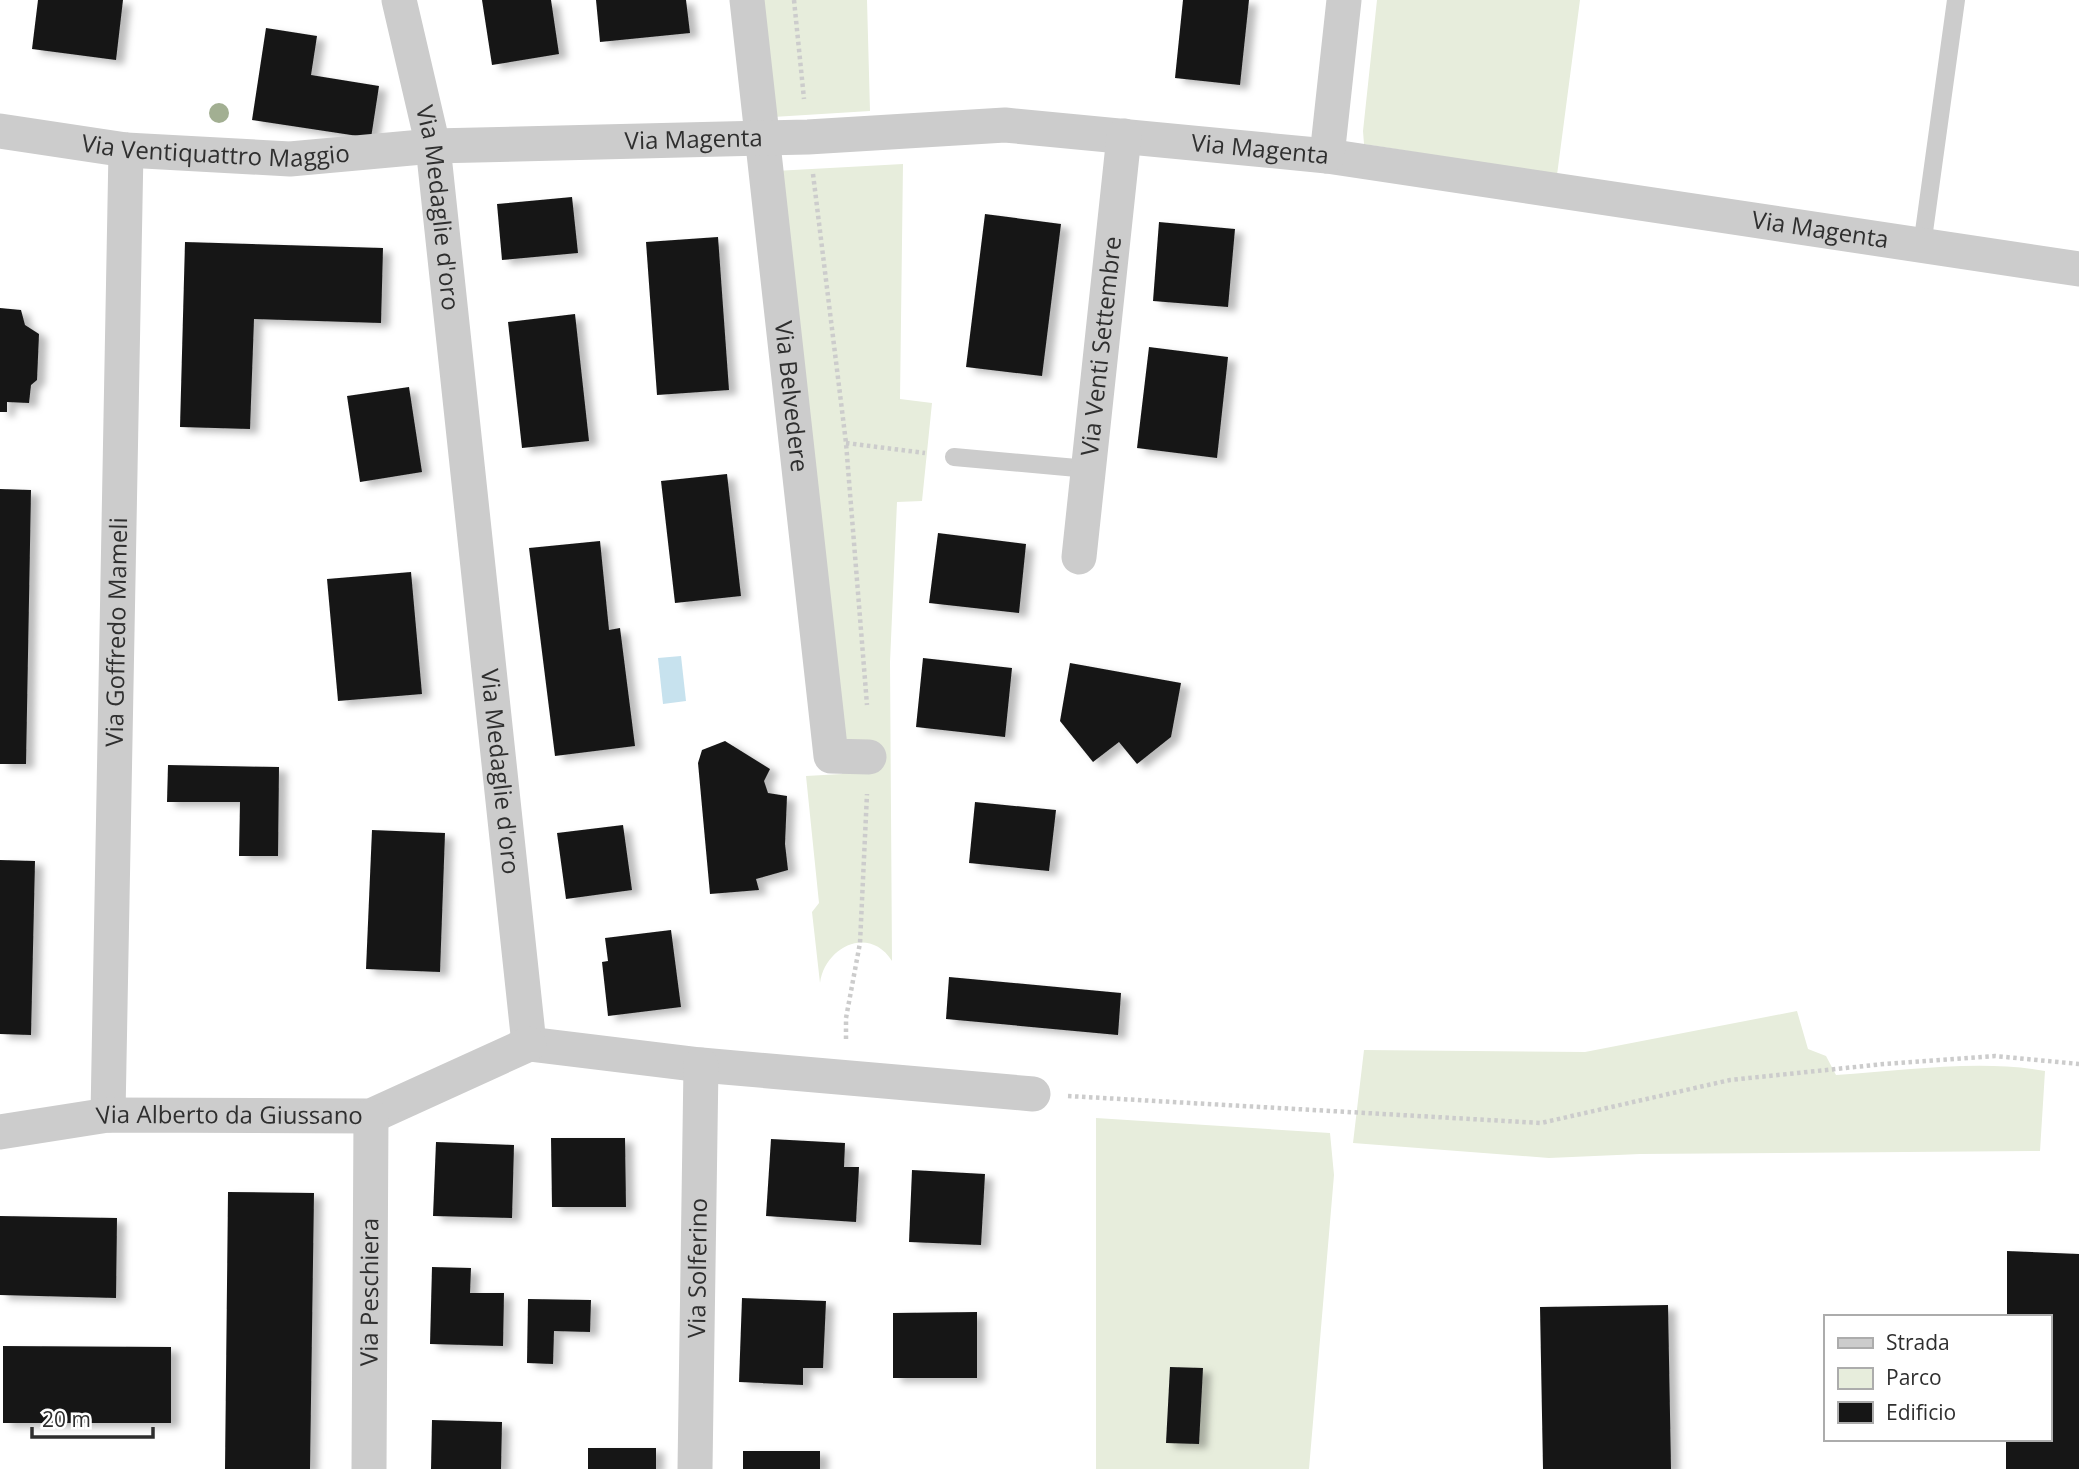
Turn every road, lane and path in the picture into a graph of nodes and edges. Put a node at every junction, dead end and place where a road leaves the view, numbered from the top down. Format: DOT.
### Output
graph roads {
  1 [pos="399,0"];
  2 [pos="747,0"];
  3 [pos="1344,0"];
  4 [pos="1956,0"];
  5 [pos="0,131"];
  6 [pos="1125,136"];
  7 [pos="762,138"];
  8 [pos="433,146"];
  9 [pos="126,150"];
  10 [pos="1327,156"];
  11 [pos="1922,246"];
  12 [pos="2079,269"];
  13 [pos="846,443"];
  14 [pos="954,457"];
  15 [pos="1088,469"];
  16 [pos="1079,557"];
  17 [pos="869,757"];
  18 [pos="530,1044"];
  19 [pos="2079,1064"];
  20 [pos="701,1065"];
  21 [pos="1033,1094"];
  22 [pos="108,1115"];
  23 [pos="371,1116"];
  24 [pos="0,1132"];
  25 [pos="369,1469"];
  26 [pos="695,1469"];
  1 -- 8 [label="street, Via Medaglie d'oro"];
  2 -- 7 [label="street, Via Belvedere"];
  3 -- 10 [label="street"];
  4 -- 11 [label="lane"];
  5 -- 9 [label="street, Via Ventiquattro Maggio"];
  6 -- 7 [label="street, Via Magenta"];
  6 -- 10 [label="street, Via Magenta"];
  6 -- 15 [label="street, Via Venti Settembre"];
  7 -- 8 [label="street, Via Magenta"];
  7 -- 17 [label="street, Via Belvedere"];
  8 -- 9 [label="street, Via Ventiquattro Maggio"];
  8 -- 18 [label="street, Via Medaglie d'oro"];
  9 -- 22 [label="street, Via Goffredo Mameli"];
  10 -- 11 [label="street, Via Magenta"];
  11 -- 12 [label="street, Via Magenta"];
  13 -- 14 [label="path"];
  14 -- 15 [label="lane"];
  15 -- 16 [label="street, Via Venti Settembre"];
  18 -- 20 [label="street"];
  18 -- 23 [label="street, Via Alberto da Giussano"];
  19 -- 21 [label="path"];
  20 -- 21 [label="street"];
  20 -- 26 [label="street, Via Solferino"];
  22 -- 23 [label="street, Via Alberto da Giussano"];
  22 -- 24 [label="street, Via Alberto da Giussano"];
  23 -- 25 [label="street, Via Peschiera"];
}
